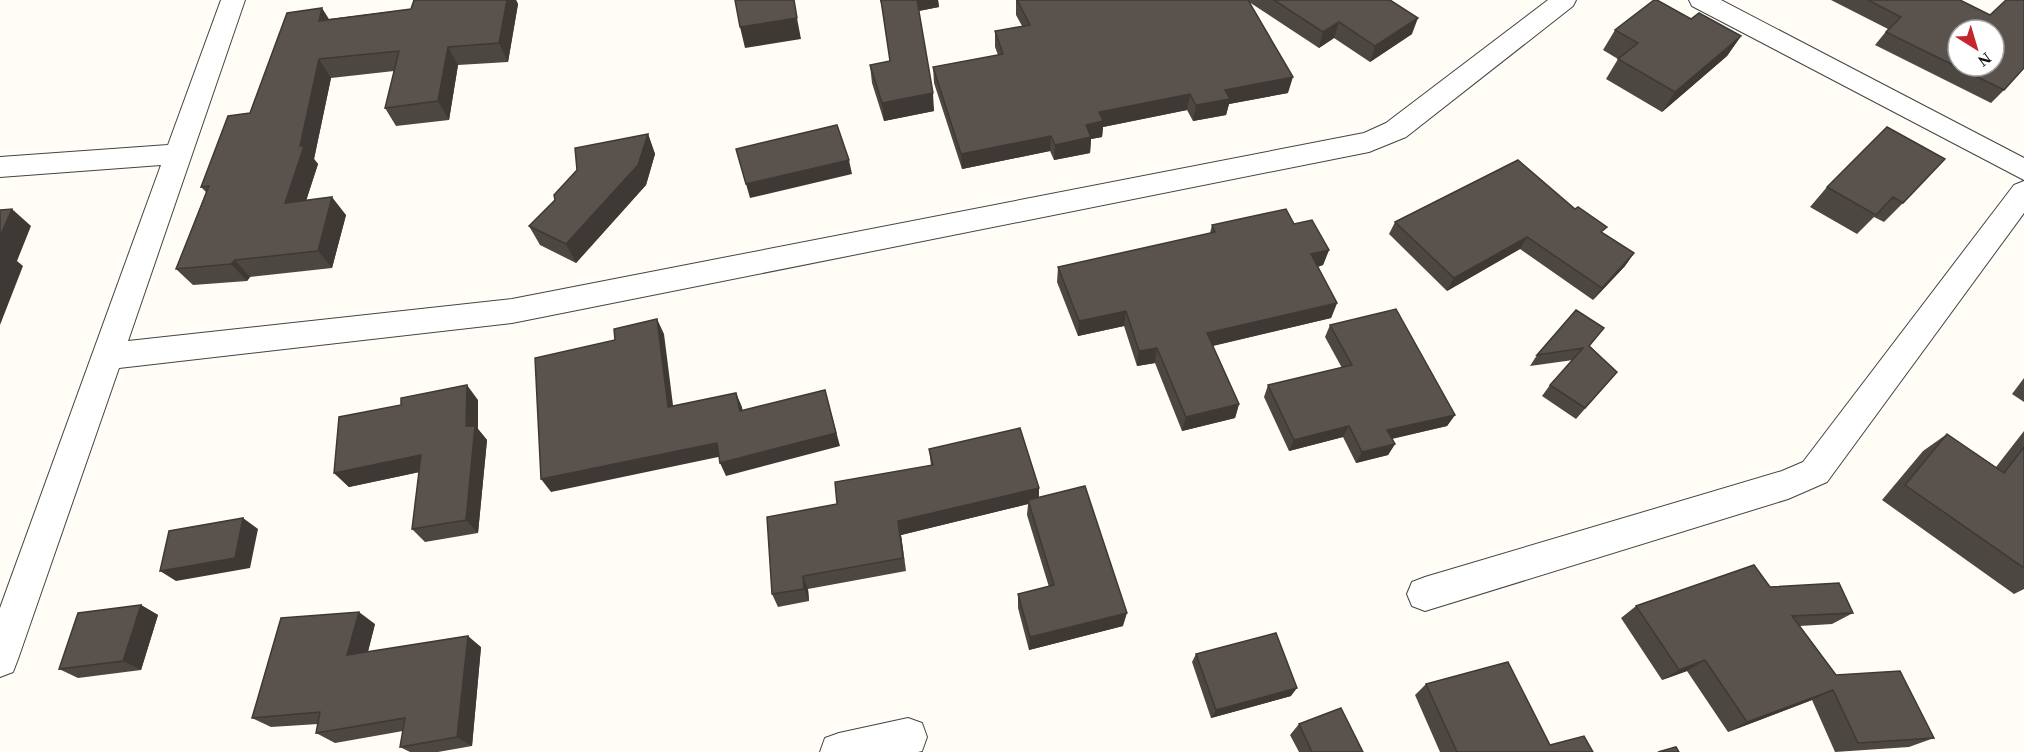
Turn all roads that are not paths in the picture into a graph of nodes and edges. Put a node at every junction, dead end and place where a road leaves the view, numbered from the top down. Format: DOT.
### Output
graph roads {
  1 [pos="233,0"];
  2 [pos="1564,0"];
  3 [pos="1701,0"];
  4 [pos="179,154"];
  5 [pos="0,167"];
  6 [pos="2024,170"];
  7 [pos="2024,192"];
  8 [pos="108,356"];
  9 [pos="1425,594"];
  10 [pos="0,659"];
  11 [pos="908,737"];
  12 [pos="839,752"];
  1 -- 4 [label="street"];
  2 -- 8 [label="street"];
  3 -- 6 [label="street"];
  4 -- 5 [label="street"];
  4 -- 8 [label="street"];
  7 -- 9 [label="street"];
  8 -- 10 [label="street"];
  11 -- 12 [label="street"];
}
